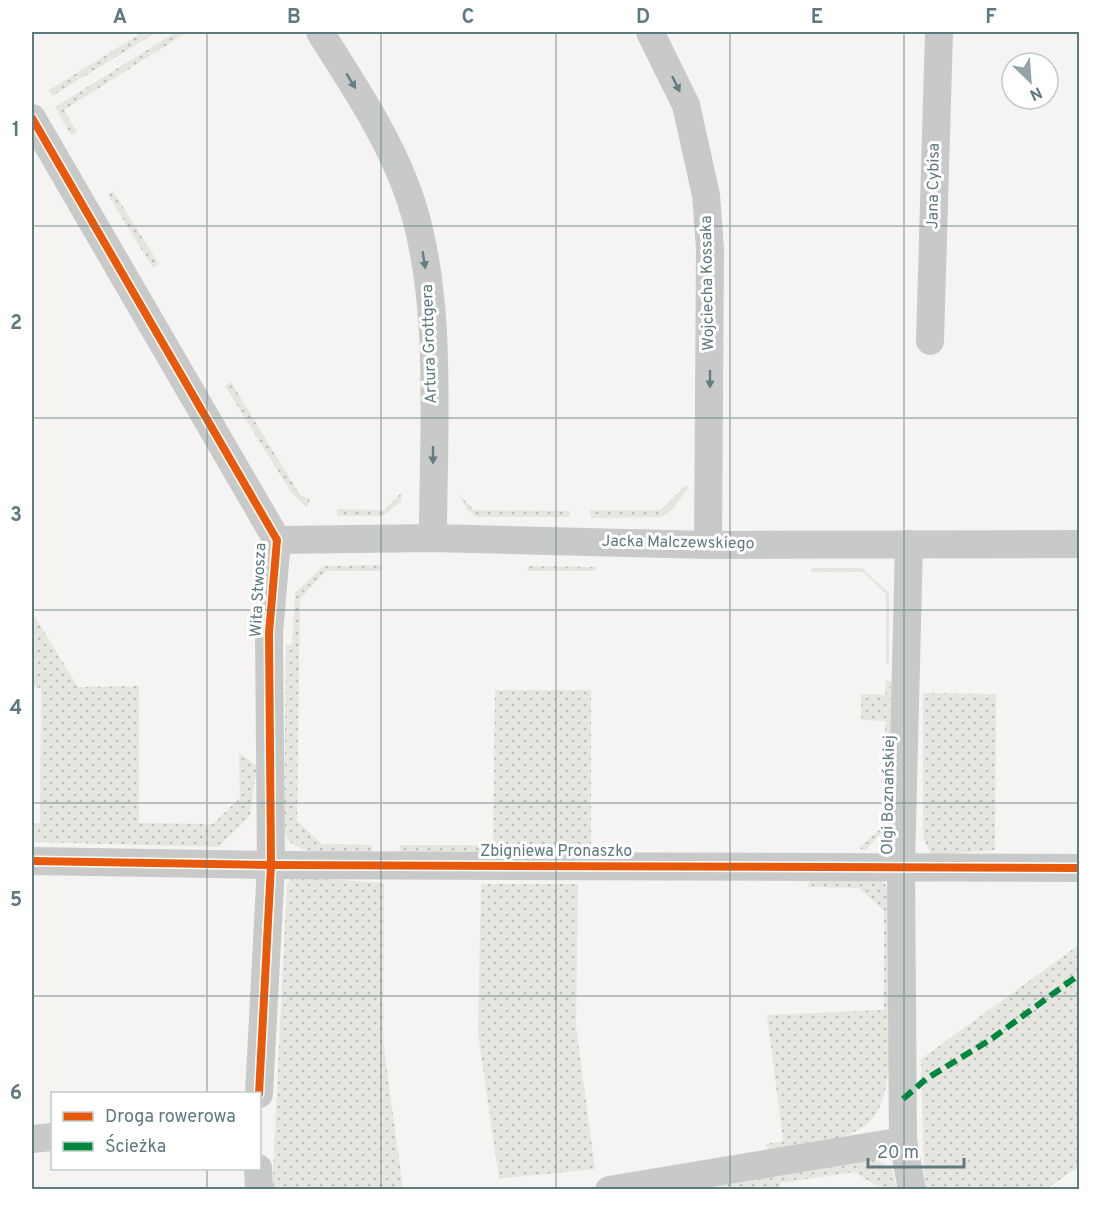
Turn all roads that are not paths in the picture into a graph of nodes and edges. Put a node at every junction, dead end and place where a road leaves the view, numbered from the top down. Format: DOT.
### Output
graph roads {
  1 [pos="321,32"];
  2 [pos="650,32"];
  3 [pos="939,32"];
  4 [pos="32,118"];
  5 [pos="930,341"];
  6 [pos="433,538"];
  7 [pos="278,540"];
  8 [pos="909,544"];
  9 [pos="1080,544"];
  10 [pos="708,545"];
  11 [pos="32,861"];
  12 [pos="271,865"];
  13 [pos="901,866"];
  14 [pos="1080,868"];
  15 [pos="259,1092"];
  16 [pos="51,1137"];
  17 [pos="32,1139"];
  18 [pos="903,1141"];
  19 [pos="258,1170"];
  20 [pos="259,1190"];
  21 [pos="609,1190"];
  22 [pos="912,1190"];
  1 -- 6 [label="street, Artura Grottgera, one-way"];
  2 -- 10 [label="street, Wojciecha Kossaka, one-way"];
  3 -- 5 [label="street, Jana Cybisa"];
  4 -- 7 [label="street, Wita Stwosza"];
  6 -- 7 [label="street, Jacka Malczewskiego"];
  6 -- 10 [label="street, Jacka Malczewskiego"];
  7 -- 12 [label="street, Wita Stwosza"];
  8 -- 9 [label="street, Jacka Malczewskiego"];
  8 -- 10 [label="street, Jacka Malczewskiego"];
  8 -- 13 [label="street, Olgi Boznańskiej"];
  11 -- 12 [label="street, Zbigniewa Pronaszko"];
  12 -- 13 [label="street, Zbigniewa Pronaszko"];
  12 -- 15 [label="street, Wita Stwosza"];
  13 -- 14 [label="street, Zbigniewa Pronaszko"];
  13 -- 18 [label="street, Olgi Boznańskiej"];
  16 -- 17 [label="street"];
  18 -- 21 [label="street"];
  18 -- 22 [label="street, Olgi Boznańskiej"];
  19 -- 20 [label="street"];
}
